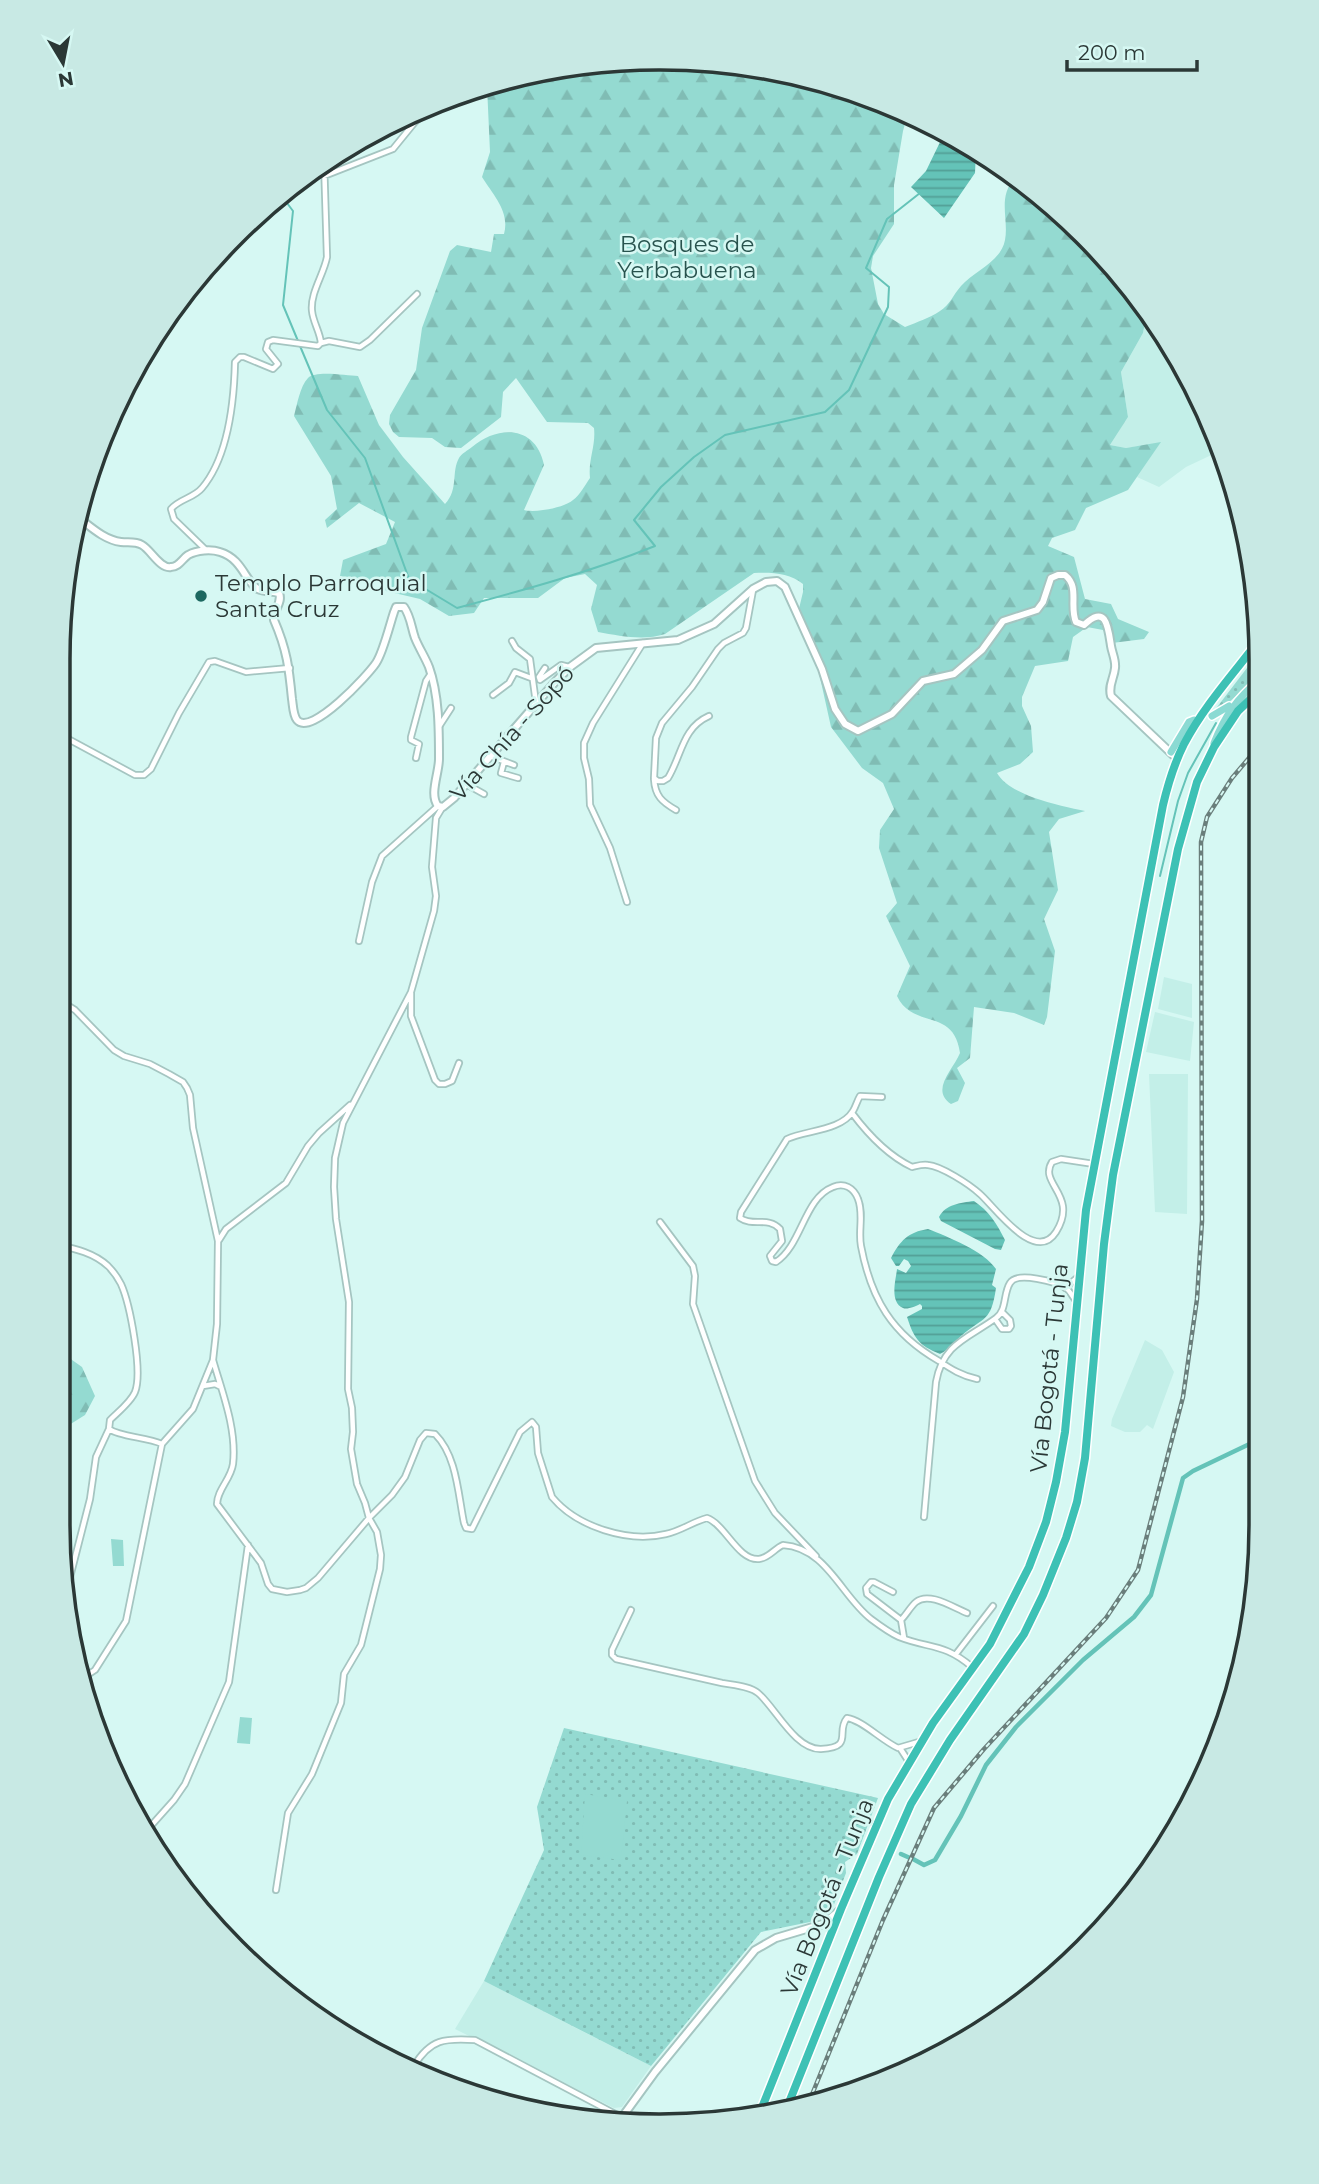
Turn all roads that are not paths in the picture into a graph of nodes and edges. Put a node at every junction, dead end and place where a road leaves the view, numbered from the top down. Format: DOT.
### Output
graph roads {
  1 [pos="413,125"];
  2 [pos="324,176"];
  3 [pos="417,294"];
  4 [pos="321,343"];
  5 [pos="86,523"];
  6 [pos="207,551"];
  7 [pos="753,589"];
  8 [pos="512,641"];
  9 [pos="643,642"];
  10 [pos="1249,653"];
  11 [pos="570,667"];
  12 [pos="290,668"];
  13 [pos="545,668"];
  14 [pos="431,674"];
  15 [pos="532,678"];
  16 [pos="1249,689"];
  17 [pos="1244,694"];
  18 [pos="493,695"];
  19 [pos="1249,701"];
  20 [pos="537,704"];
  21 [pos="451,708"];
  22 [pos="709,716"];
  23 [pos="1212,716"];
  24 [pos="1194,720"];
  25 [pos="438,728"];
  26 [pos="70,740"];
  27 [pos="1174,755"];
  28 [pos="490,756"];
  29 [pos="416,758"];
  30 [pos="1207,760"];
  31 [pos="504,762"];
  32 [pos="514,765"];
  33 [pos="518,778"];
  34 [pos="654,778"];
  35 [pos="466,785"];
  36 [pos="484,794"];
  37 [pos="440,807"];
  38 [pos="676,810"];
  39 [pos="627,902"];
  40 [pos="359,941"];
  41 [pos="411,992"];
  42 [pos="70,1007"];
  43 [pos="459,1063"];
  44 [pos="882,1097"];
  45 [pos="353,1102"];
  46 [pos="852,1113"];
  47 [pos="1094,1164"];
  48 [pos="660,1222"];
  49 [pos="218,1241"];
  50 [pos="70,1249"];
  51 [pos="1078,1277"];
  52 [pos="1065,1288"];
  53 [pos="1077,1302"];
  54 [pos="1002,1312"];
  55 [pos="995,1318"];
  56 [pos="213,1360"];
  57 [pos="941,1363"];
  58 [pos="977,1379"];
  59 [pos="204,1386"];
  60 [pos="222,1387"];
  61 [pos="109,1429"];
  62 [pos="162,1444"];
  63 [pos="924,1517"];
  64 [pos="369,1518"];
  65 [pos="248,1545"];
  66 [pos="822,1562"];
  67 [pos="72,1570"];
  68 [pos="893,1592"];
  69 [pos="993,1606"];
  70 [pos="631,1610"];
  71 [pos="967,1613"];
  72 [pos="901,1620"];
  73 [pos="904,1638"];
  74 [pos="956,1654"];
  75 [pos="974,1669"];
  76 [pos="89,1674"];
  77 [pos="922,1741"];
  78 [pos="900,1748"];
  79 [pos="909,1762"];
  80 [pos="152,1824"];
  81 [pos="276,1890"];
  82 [pos="841,1909"];
  83 [pos="417,2061"];
  84 [pos="790,2099"];
  85 [pos="763,2105"];
  86 [pos="608,2112"];
  87 [pos="624,2113"];
  1 -- 2 [label="street"];
  2 -- 4 [label="street"];
  3 -- 4 [label="street"];
  4 -- 6 [label="street"];
  5 -- 6 [label="street"];
  6 -- 12 [label="street, Vía Chía - Sopó"];
  7 -- 9 [label="street, Vía Chía - Sopó"];
  7 -- 27 [label="street"];
  7 -- 34 [label="street"];
  8 -- 15 [label="street"];
  9 -- 11 [label="street, Vía Chía - Sopó"];
  9 -- 39 [label="street"];
  10 -- 27 [label="highway, Vía Bogotá - Tunja"];
  11 -- 13 [label="street"];
  11 -- 20 [label="street, Vía Chía - Sopó"];
  12 -- 14 [label="street, Vía Chía - Sopó"];
  12 -- 26 [label="street"];
  14 -- 25 [label="street, Vía Chía - Sopó"];
  14 -- 29 [label="street"];
  15 -- 18 [label="street"];
  15 -- 20 [label="street"];
  16 -- 17 [label="main road"];
  17 -- 23 [label="main road"];
  17 -- 30 [label="main road"];
  19 -- 30 [label="highway, Vía Bogotá - Tunja"];
  20 -- 28 [label="street, Vía Chía - Sopó"];
  21 -- 25 [label="street"];
  22 -- 34 [label="street"];
  24 -- 27 [label="main road"];
  25 -- 37 [label="street, Vía Chía - Sopó"];
  27 -- 47 [label="highway, Vía Bogotá - Tunja"];
  28 -- 31 [label="street"];
  28 -- 35 [label="street, Vía Chía - Sopó"];
  30 -- 84 [label="highway, Vía Bogotá - Tunja"];
  31 -- 32 [label="street"];
  31 -- 33 [label="street"];
  34 -- 38 [label="street"];
  35 -- 36 [label="street"];
  35 -- 37 [label="street, Vía Chía - Sopó"];
  37 -- 40 [label="street"];
  37 -- 41 [label="street"];
  41 -- 43 [label="street"];
  41 -- 45 [label="street"];
  42 -- 49 [label="street"];
  44 -- 46 [label="street"];
  45 -- 49 [label="street"];
  45 -- 64 [label="street"];
  46 -- 47 [label="street"];
  46 -- 57 [label="street"];
  47 -- 51 [label="highway, Vía Bogotá - Tunja"];
  48 -- 66 [label="street"];
  49 -- 56 [label="street"];
  50 -- 61 [label="street"];
  51 -- 52 [label="street"];
  51 -- 53 [label="highway, Vía Bogotá - Tunja"];
  52 -- 53 [label="street"];
  52 -- 54 [label="street"];
  53 -- 75 [label="highway, Vía Bogotá - Tunja"];
  54 -- 55 [label="street"];
  54 -- 55 [label="street"];
  55 -- 57 [label="street"];
  56 -- 59 [label="street"];
  56 -- 60 [label="street"];
  57 -- 58 [label="street"];
  57 -- 63 [label="street"];
  59 -- 60 [label="street"];
  59 -- 62 [label="street"];
  60 -- 65 [label="street"];
  61 -- 62 [label="street"];
  61 -- 67 [label="street"];
  62 -- 76 [label="street"];
  64 -- 65 [label="street"];
  64 -- 66 [label="street"];
  64 -- 81 [label="street"];
  65 -- 80 [label="street"];
  66 -- 73 [label="street"];
  68 -- 72 [label="street"];
  69 -- 74 [label="street"];
  70 -- 78 [label="street"];
  71 -- 72 [label="street"];
  72 -- 73 [label="street"];
  73 -- 74 [label="street"];
  74 -- 75 [label="street"];
  75 -- 77 [label="highway, Vía Bogotá - Tunja"];
  77 -- 78 [label="street"];
  77 -- 79 [label="highway, Vía Bogotá - Tunja"];
  78 -- 79 [label="street"];
  79 -- 82 [label="highway, Vía Bogotá - Tunja"];
  82 -- 85 [label="highway, Vía Bogotá - Tunja"];
  82 -- 87 [label="street"];
  83 -- 86 [label="street"];
}
